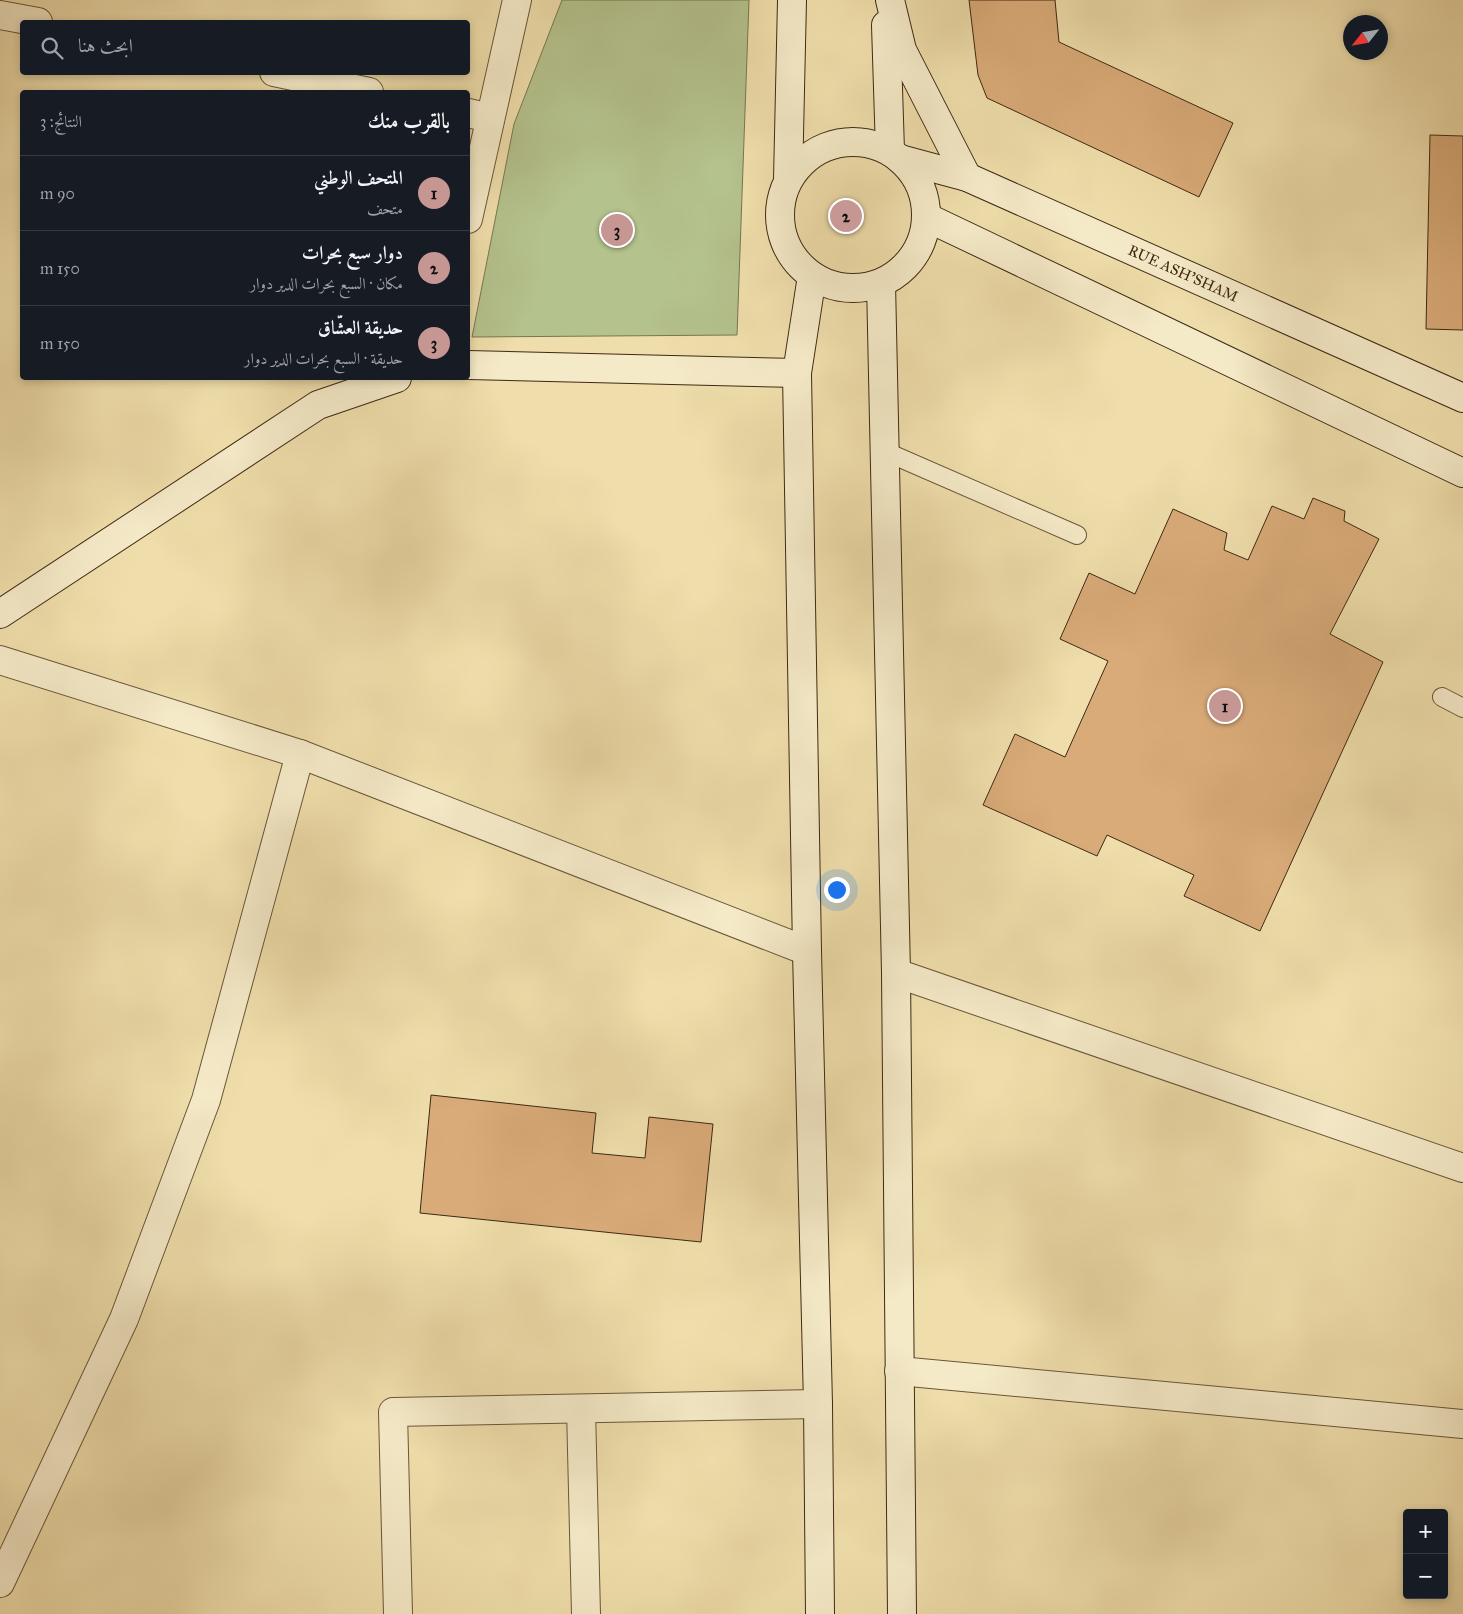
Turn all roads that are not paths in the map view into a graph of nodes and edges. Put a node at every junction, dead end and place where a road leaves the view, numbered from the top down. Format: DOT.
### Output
graph roads {
  1 [pos="517,0"];
  2 [pos="792,0"];
  3 [pos="886,0"];
  4 [pos="890,0"];
  5 [pos="0,14"];
  6 [pos="28,20"];
  7 [pos="288,75"];
  8 [pos="359,90"];
  9 [pos="479,116"];
  10 [pos="895,155"];
  11 [pos="967,178"];
  12 [pos="788,180"];
  13 [pos="470,200"];
  14 [pos="926,217"];
  15 [pos="812,276"];
  16 [pos="881,283"];
  17 [pos="470,365"];
  18 [pos="797,373"];
  19 [pos="391,380"];
  20 [pos="1463,398"];
  21 [pos="884,451"];
  22 [pos="1463,473"];
  23 [pos="1077,535"];
  24 [pos="0,614"];
  25 [pos="0,660"];
  26 [pos="1442,697"];
  27 [pos="1463,708"];
  28 [pos="300,754"];
  29 [pos="807,952"];
  30 [pos="896,973"];
  31 [pos="1463,1168"];
  32 [pos="899,1371"];
  33 [pos="818,1404"];
  34 [pos="581,1409"];
  35 [pos="1463,1424"];
  36 [pos="0,1583"];
  37 [pos="398,1614"];
  38 [pos="586,1614"];
  39 [pos="820,1614"];
  40 [pos="902,1614"];
  1 -- 9 [label="street"];
  2 -- 12 [label="street"];
  3 -- 10 [label="street"];
  4 -- 11 [label="street"];
  5 -- 6 [label="street"];
  7 -- 8 [label="street"];
  9 -- 13 [label="street"];
  10 -- 11 [label="street, RUE ASH'SHAM"];
  10 -- 12 [label="street"];
  10 -- 14 [label="street"];
  11 -- 20 [label="street, RUE ASH'SHAM"];
  12 -- 15 [label="street"];
  14 -- 16 [label="street"];
  14 -- 22 [label="street"];
  15 -- 16 [label="street"];
  15 -- 18 [label="street"];
  16 -- 21 [label="street"];
  17 -- 18 [label="street"];
  18 -- 29 [label="street"];
  19 -- 24 [label="street"];
  21 -- 23 [label="lane"];
  21 -- 30 [label="street"];
  25 -- 28 [label="street"];
  26 -- 27 [label="lane"];
  28 -- 29 [label="street"];
  28 -- 36 [label="street"];
  29 -- 33 [label="street"];
  30 -- 31 [label="street"];
  30 -- 32 [label="street"];
  32 -- 35 [label="street"];
  32 -- 40 [label="street"];
  33 -- 34 [label="street"];
  33 -- 39 [label="street"];
  34 -- 37 [label="street"];
  34 -- 38 [label="street"];
}
